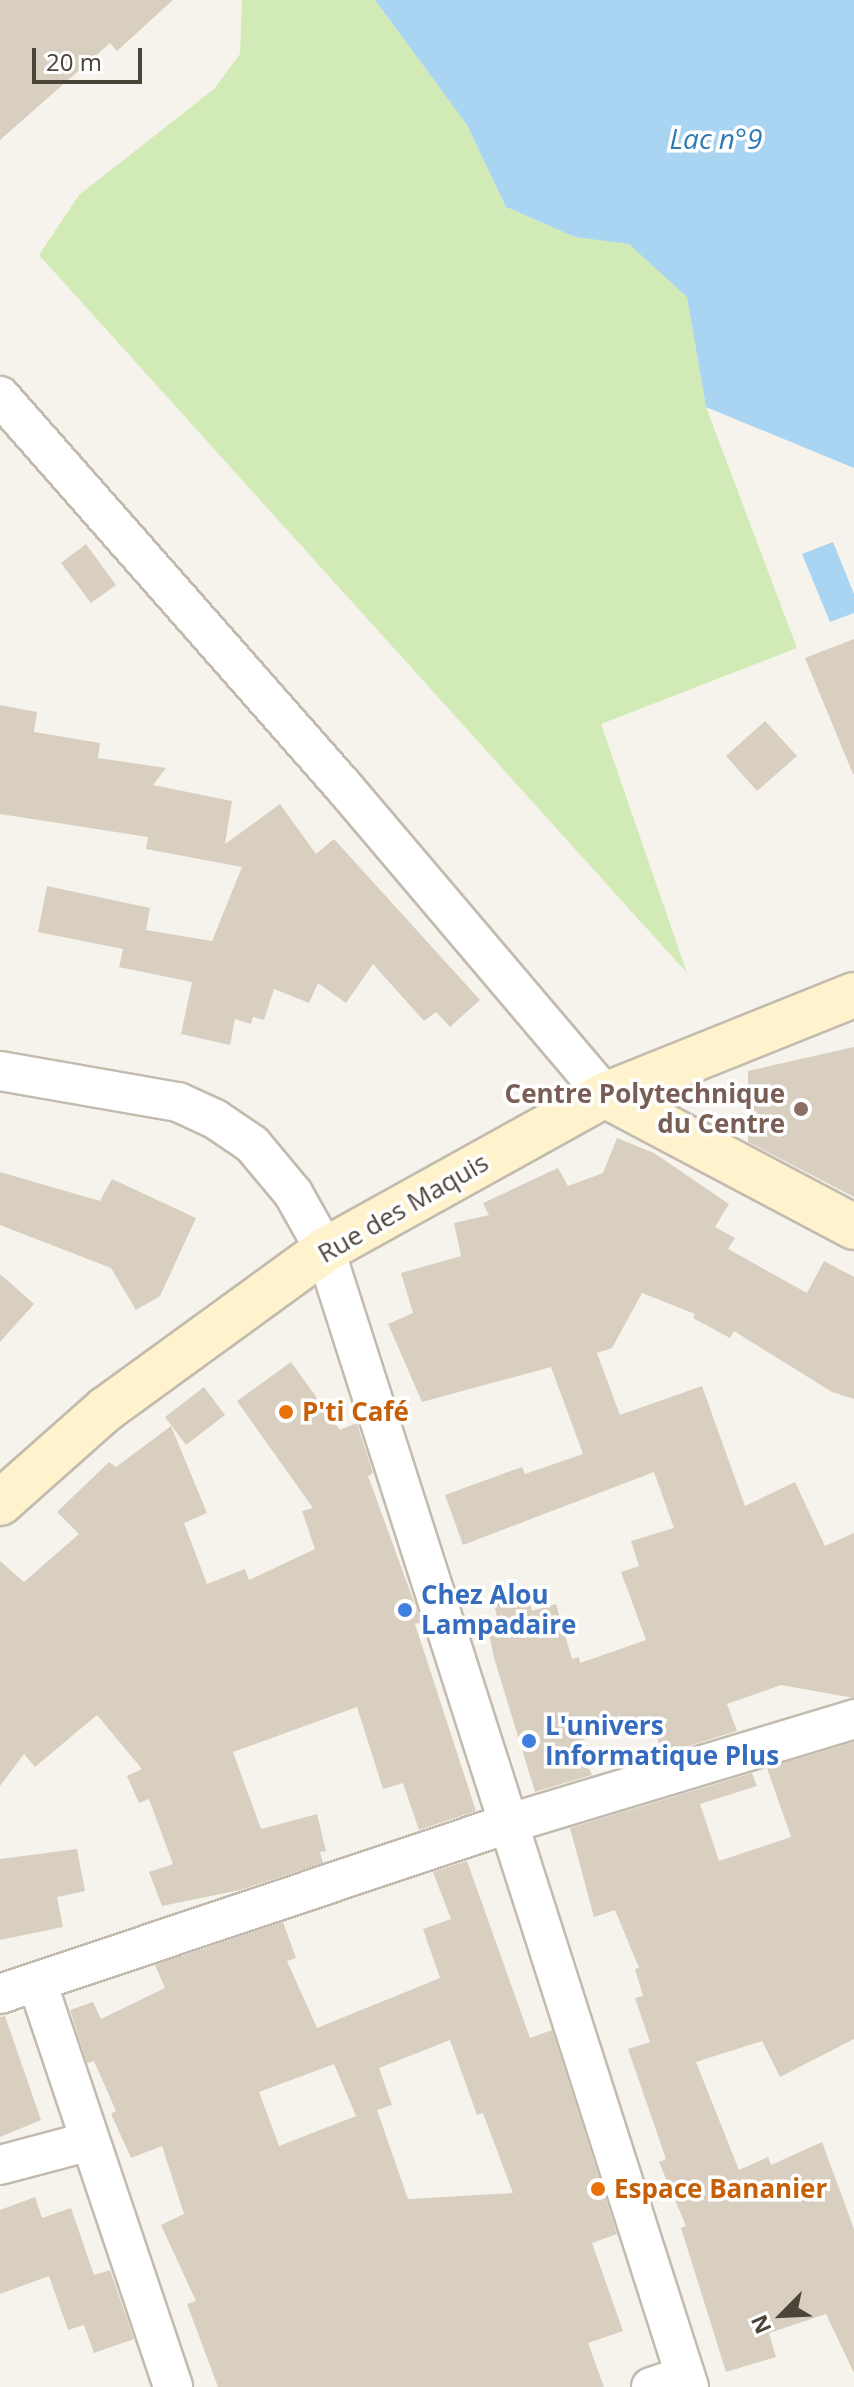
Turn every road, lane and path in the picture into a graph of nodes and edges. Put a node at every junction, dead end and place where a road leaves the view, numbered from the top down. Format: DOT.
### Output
graph roads {
  1 [pos="0,396"];
  2 [pos="854,995"];
  3 [pos="0,1071"];
  4 [pos="605,1095"];
  5 [pos="854,1227"];
  6 [pos="325,1250"];
  7 [pos="0,1503"];
  8 [pos="854,1719"];
  9 [pos="507,1824"];
  10 [pos="37,1982"];
  11 [pos="0,1994"];
  12 [pos="90,2141"];
  13 [pos="0,2165"];
  14 [pos="675,2383"];
  15 [pos="173,2387"];
  1 -- 4 [label="street"];
  2 -- 4 [label="street, Rue des Maquis"];
  3 -- 6 [label="street"];
  4 -- 5 [label="street"];
  4 -- 6 [label="street, Rue des Maquis"];
  6 -- 7 [label="street, Rue des Maquis"];
  6 -- 9 [label="street"];
  8 -- 9 [label="street"];
  9 -- 10 [label="street"];
  9 -- 14 [label="street"];
  10 -- 11 [label="street"];
  10 -- 12 [label="street"];
  12 -- 13 [label="street"];
  12 -- 15 [label="street"];
}
